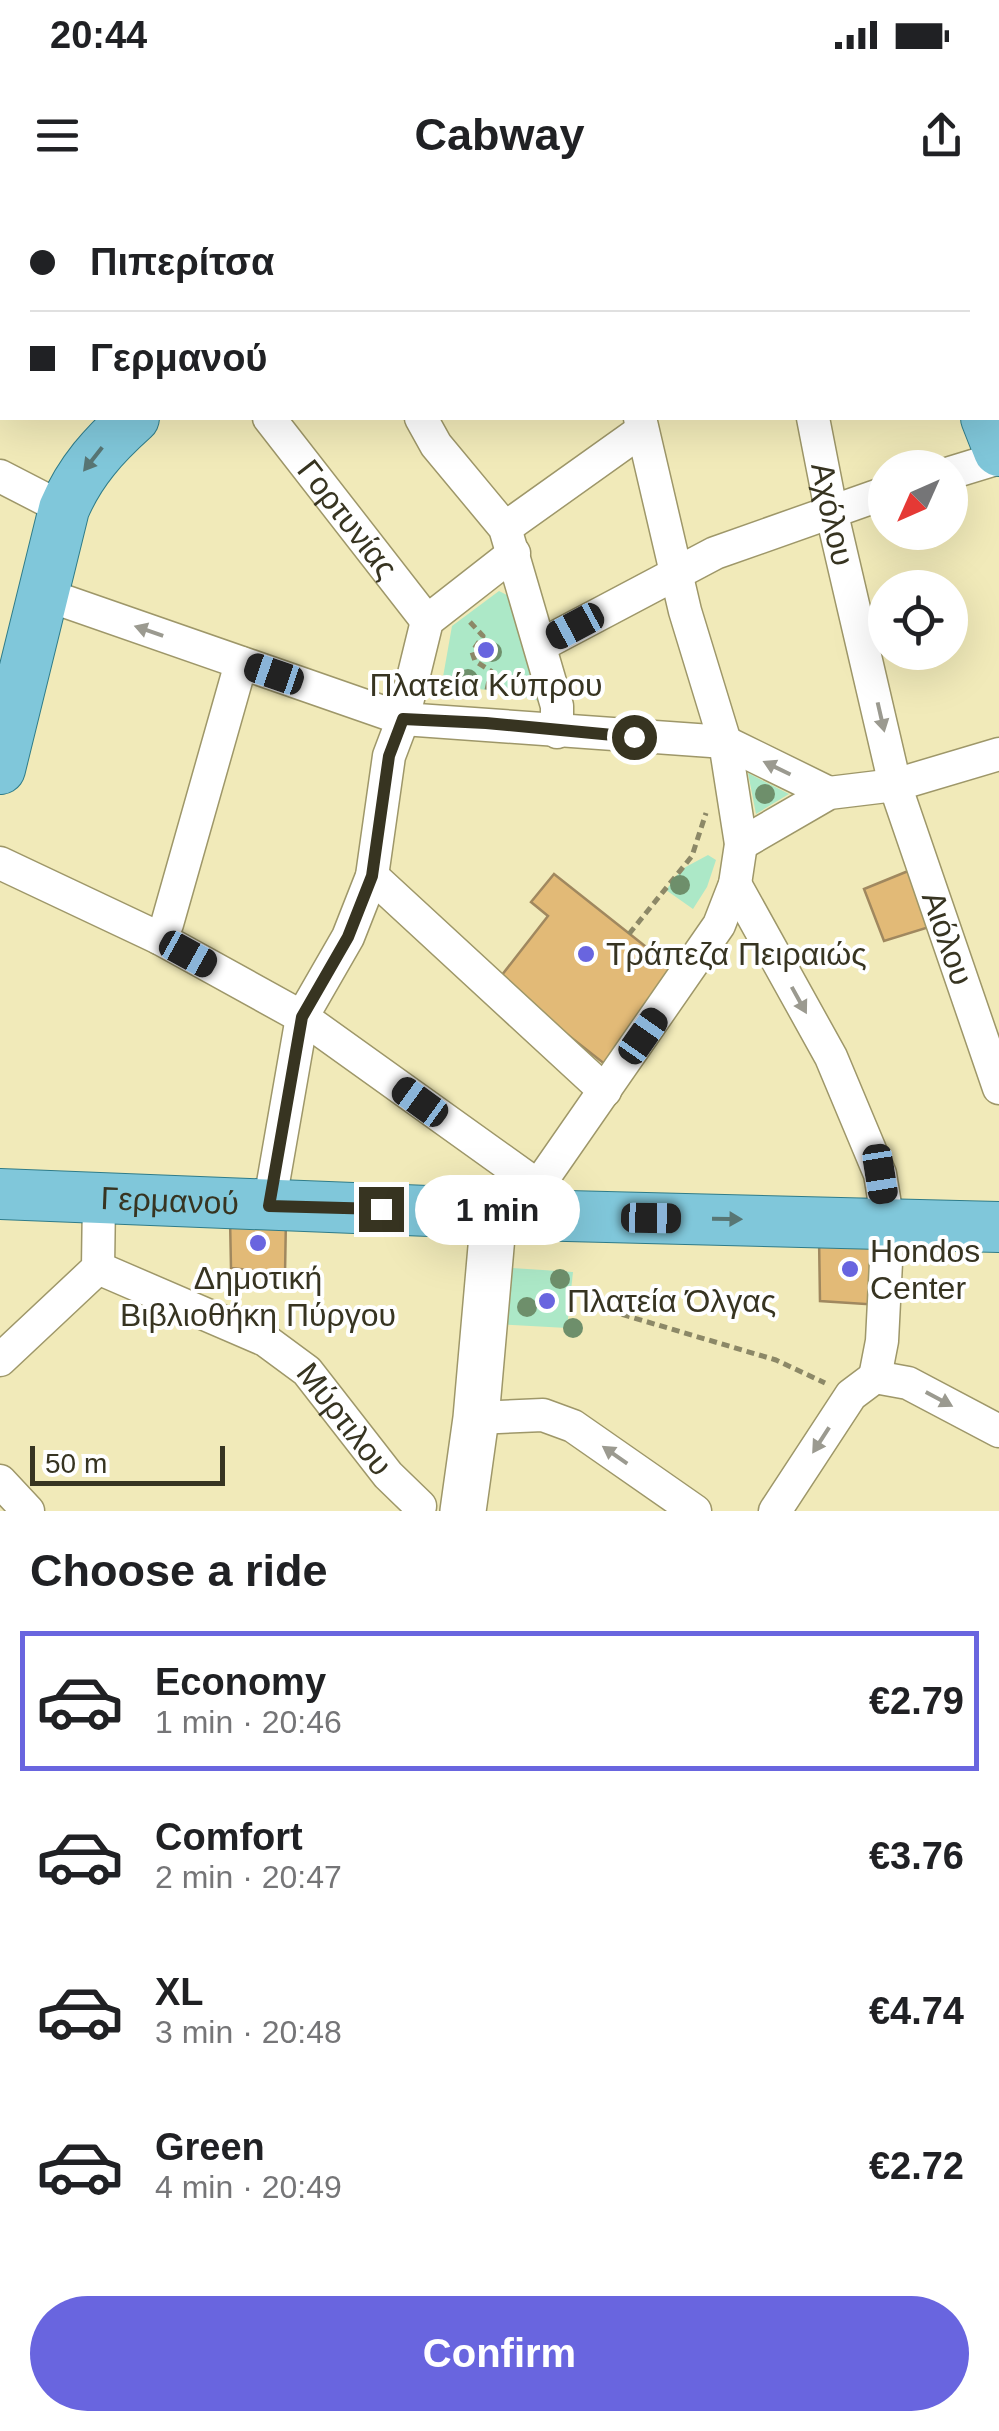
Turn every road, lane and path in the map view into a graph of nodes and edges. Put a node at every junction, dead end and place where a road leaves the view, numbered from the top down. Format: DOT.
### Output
graph roads {
  1 [pos="132,420"];
  2 [pos="271,420"];
  3 [pos="422,420"];
  4 [pos="813,420"];
  5 [pos="987,420"];
  6 [pos="641,424"];
  7 [pos="999,454"];
  8 [pos="968,466"];
  9 [pos="0,476"];
  10 [pos="868,498"];
  11 [pos="64,509"];
  12 [pos="831,510"];
  13 [pos="509,540"];
  14 [pos="676,572"];
  15 [pos="41,594"];
  16 [pos="464,616"];
  17 [pos="427,621"];
  18 [pos="541,645"];
  19 [pos="241,663"];
  20 [pos="487,690"];
  21 [pos="9,699"];
  22 [pos="403,719"];
  23 [pos="558,732"];
  24 [pos="725,742"];
  25 [pos="999,754"];
  26 [pos="0,769"];
  27 [pos="896,785"];
  28 [pos="829,794"];
  29 [pos="710,800"];
  30 [pos="741,844"];
  31 [pos="0,863"];
  32 [pos="372,876"];
  33 [pos="735,884"];
  34 [pos="629,934"];
  35 [pos="159,938"];
  36 [pos="302,1017"];
  37 [pos="990,1026"];
  38 [pos="999,1088"];
  39 [pos="605,1090"];
  40 [pos="0,1194"];
  41 [pos="99,1199"];
  42 [pos="520,1205"];
  43 [pos="269,1206"];
  44 [pos="888,1222"];
  45 [pos="999,1227"];
  46 [pos="98,1268"];
  47 [pos="597,1308"];
  48 [pos="2,1352"];
  49 [pos="863,1386"];
  50 [pos="476,1418"];
  51 [pos="999,1431"];
  52 [pos="0,1481"];
  53 [pos="428,1510"];
  54 [pos="28,1511"];
  55 [pos="696,1511"];
  56 [pos="775,1511"];
  1 -- 11 [label="main road, one-way"];
  2 -- 17 [label="street, Γορτυνίας"];
  3 -- 13 [label="street"];
  4 -- 12 [label="street, Αχόλου"];
  5 -- 7 [label="main road"];
  6 -- 13 [label="street"];
  6 -- 14 [label="street"];
  7 -- 8 [label="street"];
  9 -- 11 [label="street"];
  10 -- 12 [label="street"];
  11 -- 15 [label="main road"];
  12 -- 14 [label="street"];
  12 -- 27 [label="street, Αχόλου, one-way"];
  13 -- 17 [label="street"];
  13 -- 18 [label="street"];
  14 -- 18 [label="street"];
  14 -- 24 [label="street"];
  19 -- 15 [label="street, one-way"];
  15 -- 21 [label="main road"];
  16 -- 20 [label="path"];
  17 -- 22 [label="street"];
  18 -- 23 [label="street"];
  19 -- 22 [label="street"];
  19 -- 35 [label="street"];
  21 -- 26 [label="main road"];
  22 -- 23 [label="street"];
  22 -- 32 [label="street"];
  23 -- 24 [label="street"];
  28 -- 24 [label="street, one-way"];
  24 -- 30 [label="street"];
  25 -- 27 [label="street"];
  27 -- 28 [label="street"];
  27 -- 37 [label="street, Αιόλου"];
  28 -- 30 [label="street"];
  29 -- 34 [label="path"];
  30 -- 33 [label="street"];
  31 -- 35 [label="street"];
  32 -- 36 [label="street"];
  32 -- 39 [label="street"];
  33 -- 39 [label="street"];
  33 -- 44 [label="street, one-way"];
  35 -- 36 [label="street"];
  36 -- 42 [label="street"];
  36 -- 43 [label="street"];
  37 -- 38 [label="street, Αιόλου"];
  39 -- 42 [label="street"];
  40 -- 41 [label="main road, Γερμανού"];
  41 -- 43 [label="main road, Γερμανού"];
  41 -- 46 [label="street"];
  42 -- 43 [label="main road, Γερμανού"];
  42 -- 44 [label="main road, Γερμανού, one-way"];
  42 -- 50 [label="street"];
  44 -- 45 [label="main road, Γερμανού"];
  44 -- 49 [label="street"];
  46 -- 48 [label="street"];
  46 -- 53 [label="street, Μύρτιλου"];
  47 -- 49 [label="path"];
  49 -- 51 [label="street, one-way"];
  49 -- 56 [label="street, one-way"];
  50 -- 53 [label="street"];
  55 -- 50 [label="street, one-way"];
  52 -- 54 [label="street"];
}
